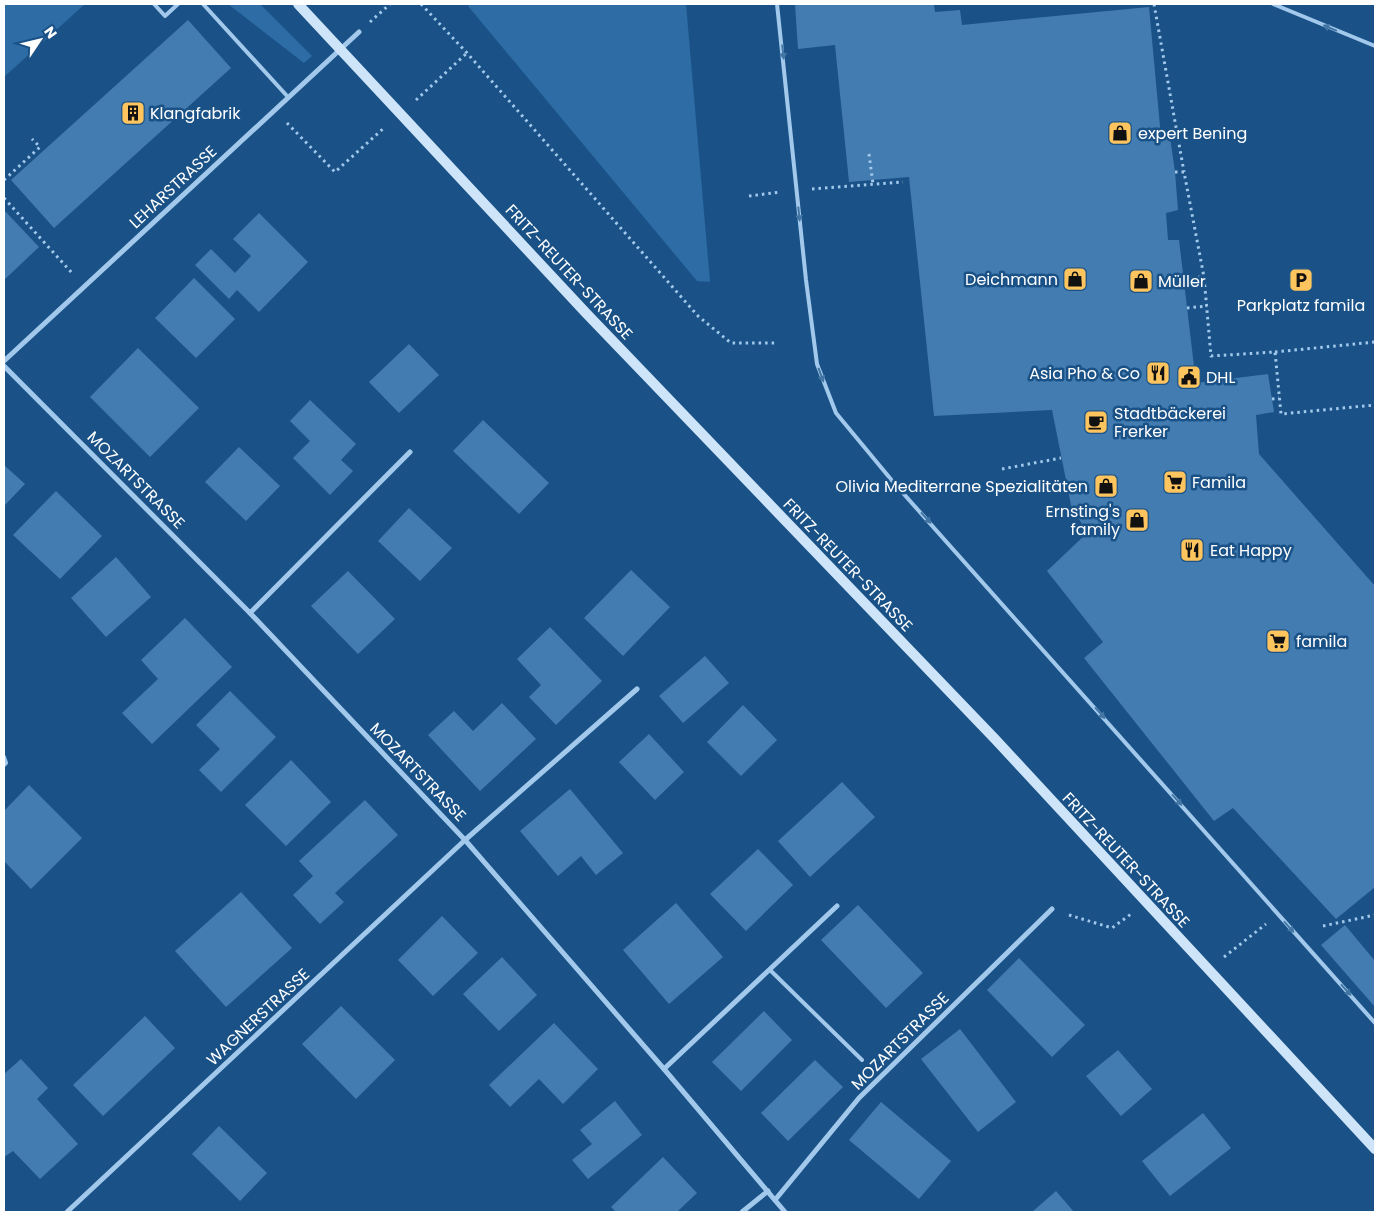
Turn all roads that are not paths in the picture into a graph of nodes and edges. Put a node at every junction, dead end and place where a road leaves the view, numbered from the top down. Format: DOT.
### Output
graph roads {
  1 [pos="154,4"];
  2 [pos="178,4"];
  3 [pos="203,4"];
  4 [pos="298,4"];
  5 [pos="778,4"];
  6 [pos="1273,4"];
  7 [pos="359,32"];
  8 [pos="1375,46"];
  9 [pos="288,97"];
  10 [pos="4,362"];
  11 [pos="4,366"];
  12 [pos="410,452"];
  13 [pos="250,613"];
  14 [pos="637,689"];
  15 [pos="4,757"];
  16 [pos="4,765"];
  17 [pos="465,840"];
  18 [pos="837,906"];
  19 [pos="1052,909"];
  20 [pos="770,970"];
  21 [pos="1375,1023"];
  22 [pos="862,1060"];
  23 [pos="664,1069"];
  24 [pos="1375,1149"];
  25 [pos="768,1191"];
  26 [pos="775,1200"];
  27 [pos="67,1212"];
  28 [pos="742,1212"];
  29 [pos="785,1212"];
  1 -- 2 [label="lane"];
  3 -- 9 [label="lane"];
  4 -- 24 [label="street, FRITZ-REUTER-STRASSE"];
  5 -- 21 [label="lane, one-way"];
  8 -- 6 [label="lane, one-way"];
  7 -- 9 [label="street, LEHARSTRASSE"];
  9 -- 10 [label="street, LEHARSTRASSE"];
  11 -- 13 [label="street, MOZARTSTRASSE"];
  12 -- 13 [label="street"];
  13 -- 17 [label="street, MOZARTSTRASSE"];
  14 -- 17 [label="street, MOZARTSTRASSE"];
  15 -- 16 [label="lane"];
  17 -- 23 [label="street, MOZARTSTRASSE"];
  17 -- 27 [label="street, WAGNERSTRASSE"];
  18 -- 20 [label="street"];
  19 -- 26 [label="street, MOZARTSTRASSE"];
  20 -- 22 [label="lane"];
  20 -- 23 [label="street"];
  23 -- 25 [label="street, MOZARTSTRASSE"];
  25 -- 26 [label="street, MOZARTSTRASSE"];
  25 -- 28 [label="street"];
  26 -- 29 [label="street, MOZARTSTRASSE"];
}
